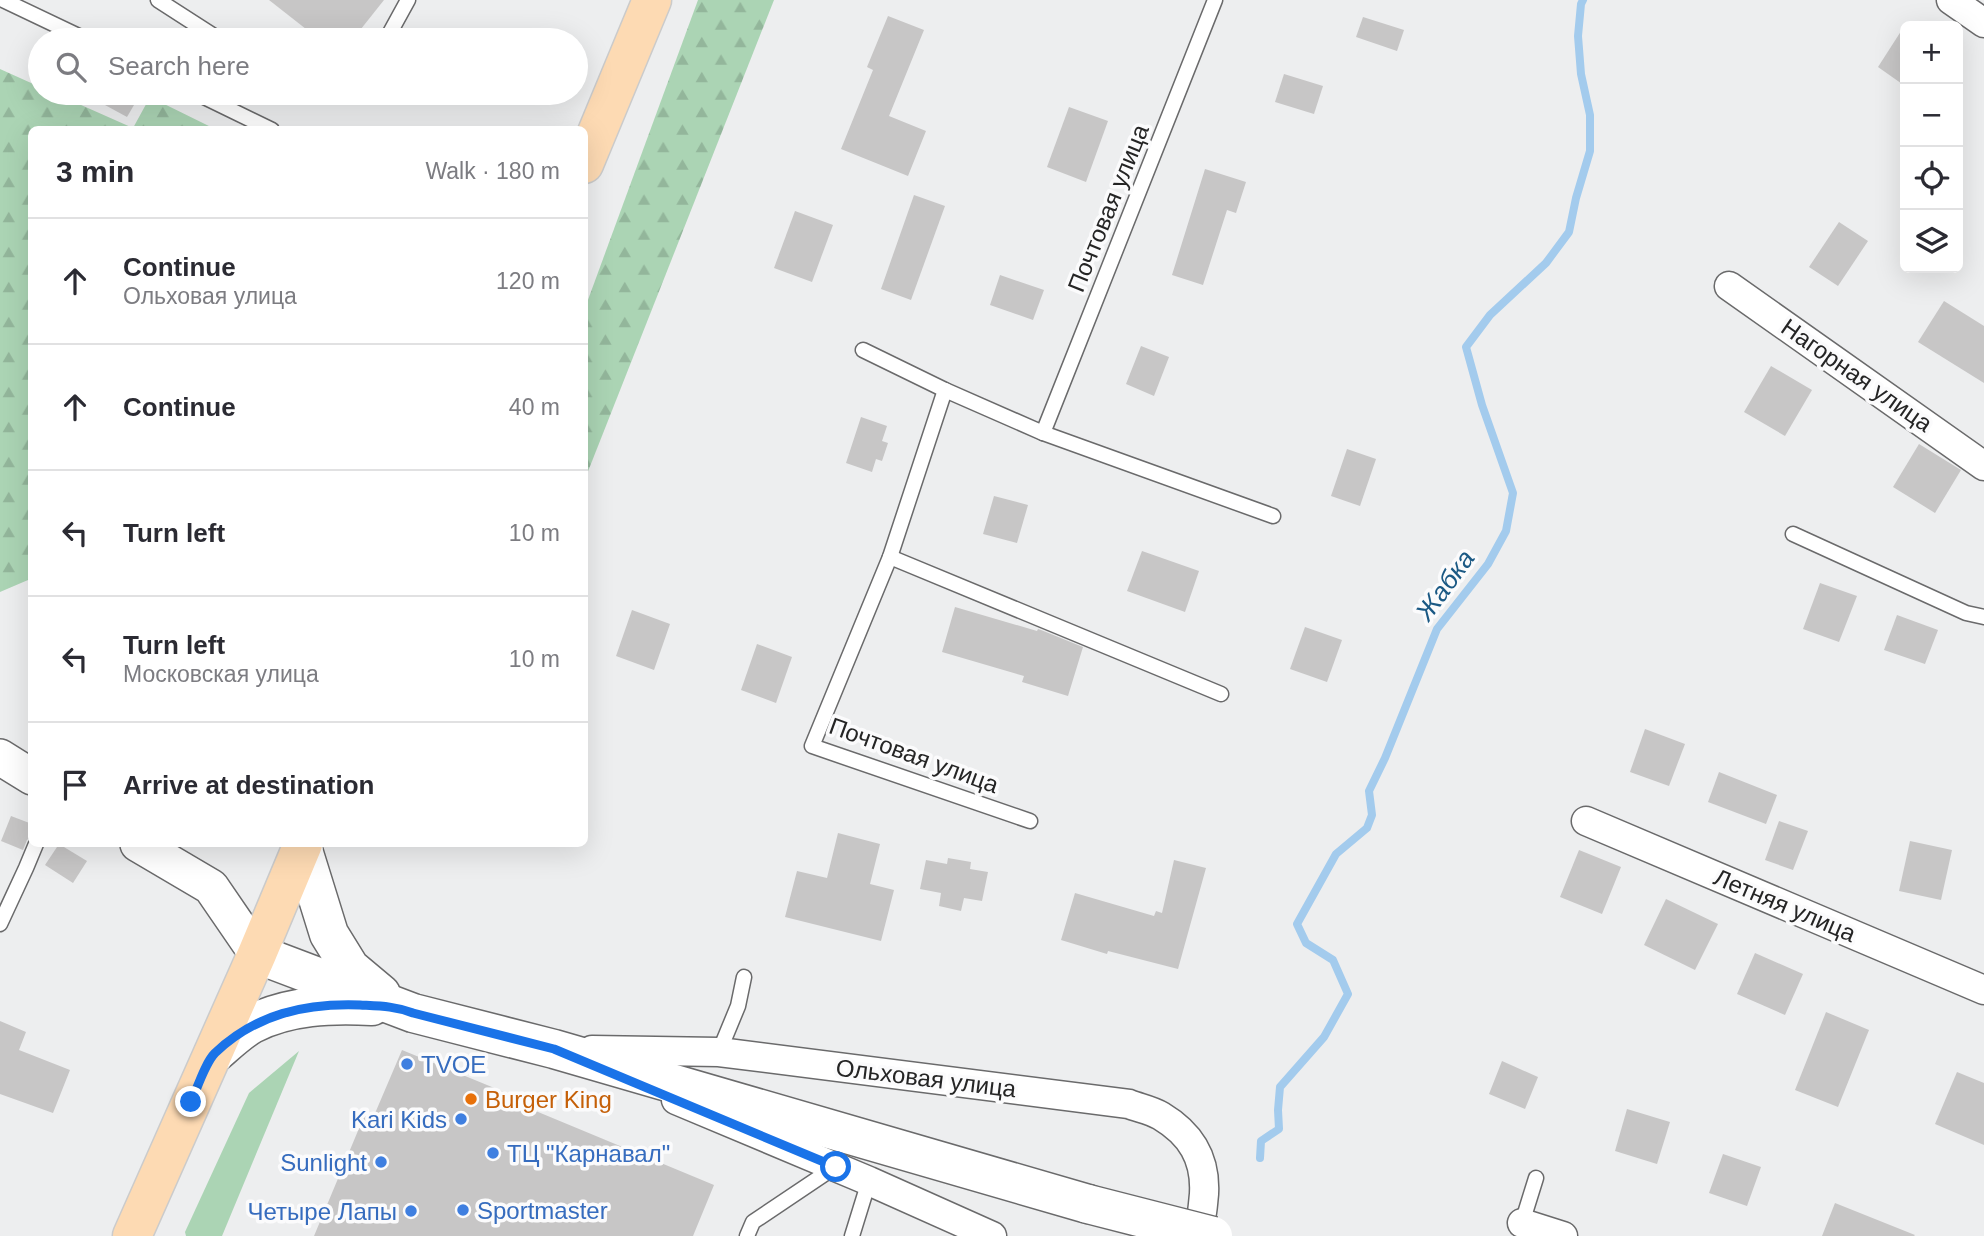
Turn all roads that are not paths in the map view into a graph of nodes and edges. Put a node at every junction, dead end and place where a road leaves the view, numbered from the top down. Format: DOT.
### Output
graph roads {
  1 [pos="3,0"];
  2 [pos="158,0"];
  3 [pos="408,0"];
  4 [pos="652,0"];
  5 [pos="1215,0"];
  6 [pos="1951,0"];
  7 [pos="1984,23"];
  8 [pos="62,28"];
  9 [pos="201,28"];
  10 [pos="393,28"];
  11 [pos="221,105"];
  12 [pos="264,126"];
  13 [pos="588,154"];
  14 [pos="1729,286"];
  15 [pos="863,350"];
  16 [pos="945,390"];
  17 [pos="1043,433"];
  18 [pos="1984,466"];
  19 [pos="1273,516"];
  20 [pos="1793,534"];
  21 [pos="890,557"];
  22 [pos="1984,617"];
  23 [pos="1221,694"];
  24 [pos="0,757"];
  25 [pos="28,774"];
  26 [pos="1030,821"];
  27 [pos="1586,821"];
  28 [pos="35,847"];
  29 [pos="143,847"];
  30 [pos="302,847"];
  31 [pos="304,847"];
  32 [pos="0,924"];
  33 [pos="257,954"];
  34 [pos="744,978"];
  35 [pos="1984,990"];
  36 [pos="396,1007"];
  37 [pos="554,1049"];
  38 [pos="719,1052"];
  39 [pos="213,1055"];
  40 [pos="836,1167"];
  41 [pos="1536,1178"];
  42 [pos="869,1181"];
  43 [pos="1522,1223"];
  44 [pos="132,1236"];
  45 [pos="747,1236"];
  46 [pos="852,1236"];
  47 [pos="992,1236"];
  48 [pos="1193,1236"];
  49 [pos="1213,1236"];
  50 [pos="1563,1236"];
  1 -- 8 [label="lane"];
  2 -- 9 [label="lane"];
  3 -- 10 [label="lane"];
  4 -- 13 [label="main road"];
  5 -- 17 [label="lane, Почтовая улица"];
  6 -- 7 [label="street"];
  11 -- 12 [label="lane"];
  14 -- 18 [label="street, Нагорная улица"];
  15 -- 16 [label="lane"];
  16 -- 17 [label="lane"];
  16 -- 21 [label="lane, Почтовая улица"];
  17 -- 19 [label="lane"];
  20 -- 22 [label="lane"];
  21 -- 23 [label="lane"];
  21 -- 26 [label="lane, Почтовая улица"];
  24 -- 25 [label="street"];
  27 -- 35 [label="street, Летняя улица"];
  28 -- 32 [label="lane"];
  29 -- 33 [label="street"];
  30 -- 33 [label="main road"];
  31 -- 36 [label="main road"];
  33 -- 36 [label="main road, Ольховая улица"];
  33 -- 39 [label="main road"];
  34 -- 38 [label="lane"];
  36 -- 37 [label="main road, Ольховая улица"];
  36 -- 39 [label="main road"];
  37 -- 38 [label="street, Ольховая улица"];
  37 -- 40 [label="street, Ольховая улица"];
  37 -- 49 [label="main road, Ольховая улица, bridge"];
  38 -- 48 [label="street, Ольховая улица"];
  39 -- 44 [label="main road"];
  40 -- 42 [label="street, Ольховая улица"];
  40 -- 45 [label="lane"];
  41 -- 43 [label="lane"];
  42 -- 46 [label="lane"];
  42 -- 47 [label="street, Ольховая улица"];
  43 -- 50 [label="street"];
}
